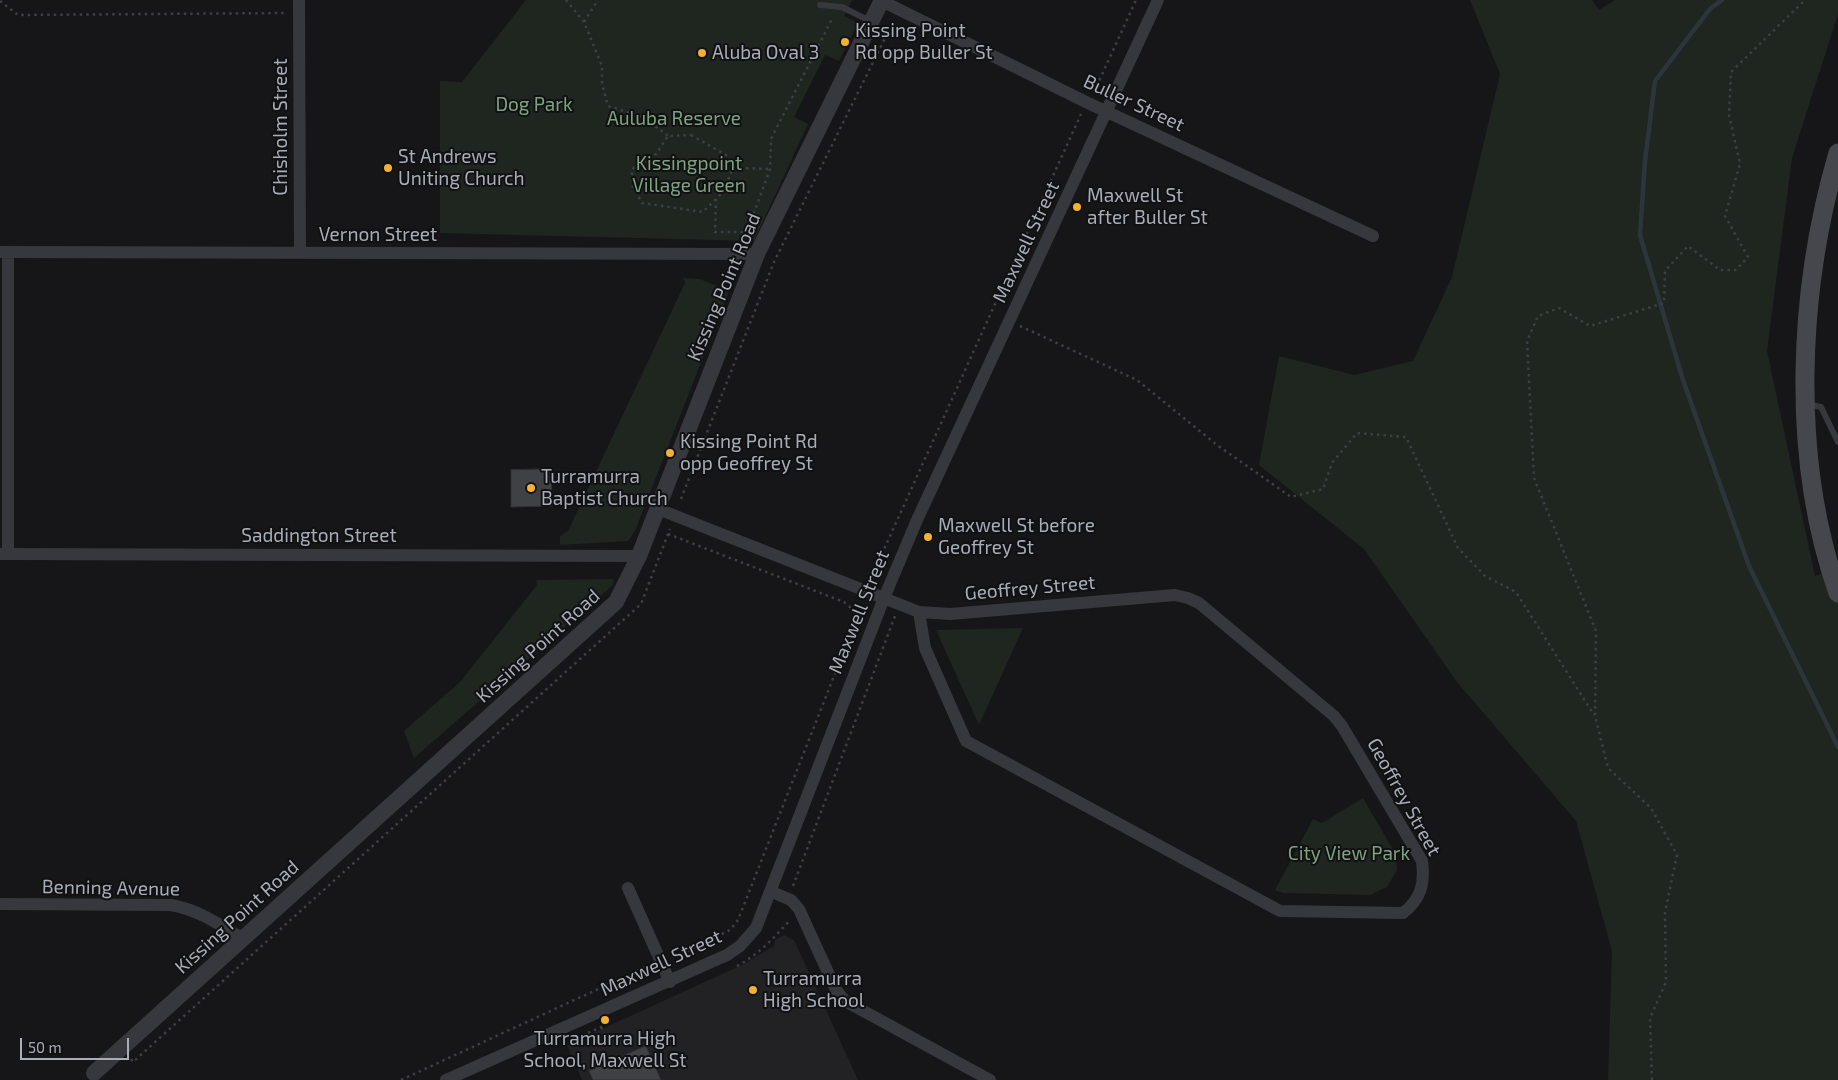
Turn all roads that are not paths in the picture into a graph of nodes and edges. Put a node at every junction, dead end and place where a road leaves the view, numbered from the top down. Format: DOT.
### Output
graph roads {
  1 [pos="299,0"];
  2 [pos="882,0"];
  3 [pos="1158,0"];
  4 [pos="820,5"];
  5 [pos="871,22"];
  6 [pos="1108,111"];
  7 [pos="1838,153"];
  8 [pos="1373,236"];
  9 [pos="4,252"];
  10 [pos="300,253"];
  11 [pos="757,254"];
  12 [pos="1806,403"];
  13 [pos="1838,442"];
  14 [pos="658,509"];
  15 [pos="4,554"];
  16 [pos="639,556"];
  17 [pos="1838,593"];
  18 [pos="884,598"];
  19 [pos="919,612"];
  20 [pos="628,888"];
  21 [pos="772,892"];
  22 [pos="0,904"];
  23 [pos="243,939"];
  24 [pos="670,982"];
  25 [pos="93,1078"];
  26 [pos="446,1080"];
  27 [pos="990,1080"];
  1 -- 10 [label="street, Chisholm Street"];
  2 -- 5 [label="street, Kissing Point Road"];
  2 -- 6 [label="street, Buller Street"];
  3 -- 6 [label="street, Maxwell Street"];
  4 -- 5 [label="lane"];
  5 -- 11 [label="street, Kissing Point Road"];
  6 -- 8 [label="street, Buller Street"];
  6 -- 18 [label="street, Maxwell Street"];
  7 -- 12 [label="main road"];
  9 -- 10 [label="street, Vernon Street"];
  9 -- 15 [label="street"];
  10 -- 11 [label="street, Vernon Street"];
  11 -- 14 [label="street, Kissing Point Road"];
  12 -- 13 [label="lane"];
  12 -- 17 [label="main road"];
  14 -- 16 [label="street, Kissing Point Road"];
  14 -- 18 [label="street, Geoffrey Street"];
  15 -- 16 [label="street, Saddington Street"];
  16 -- 23 [label="street, Kissing Point Road"];
  18 -- 19 [label="street, Geoffrey Street"];
  18 -- 21 [label="street, Maxwell Street"];
  19 -- 19 [label="street, Geoffrey Street"];
  20 -- 24 [label="street"];
  21 -- 24 [label="street, Maxwell Street"];
  21 -- 27 [label="street"];
  22 -- 23 [label="street, Benning Avenue"];
  23 -- 25 [label="street, Kissing Point Road"];
  24 -- 26 [label="street, Maxwell Street"];
}
